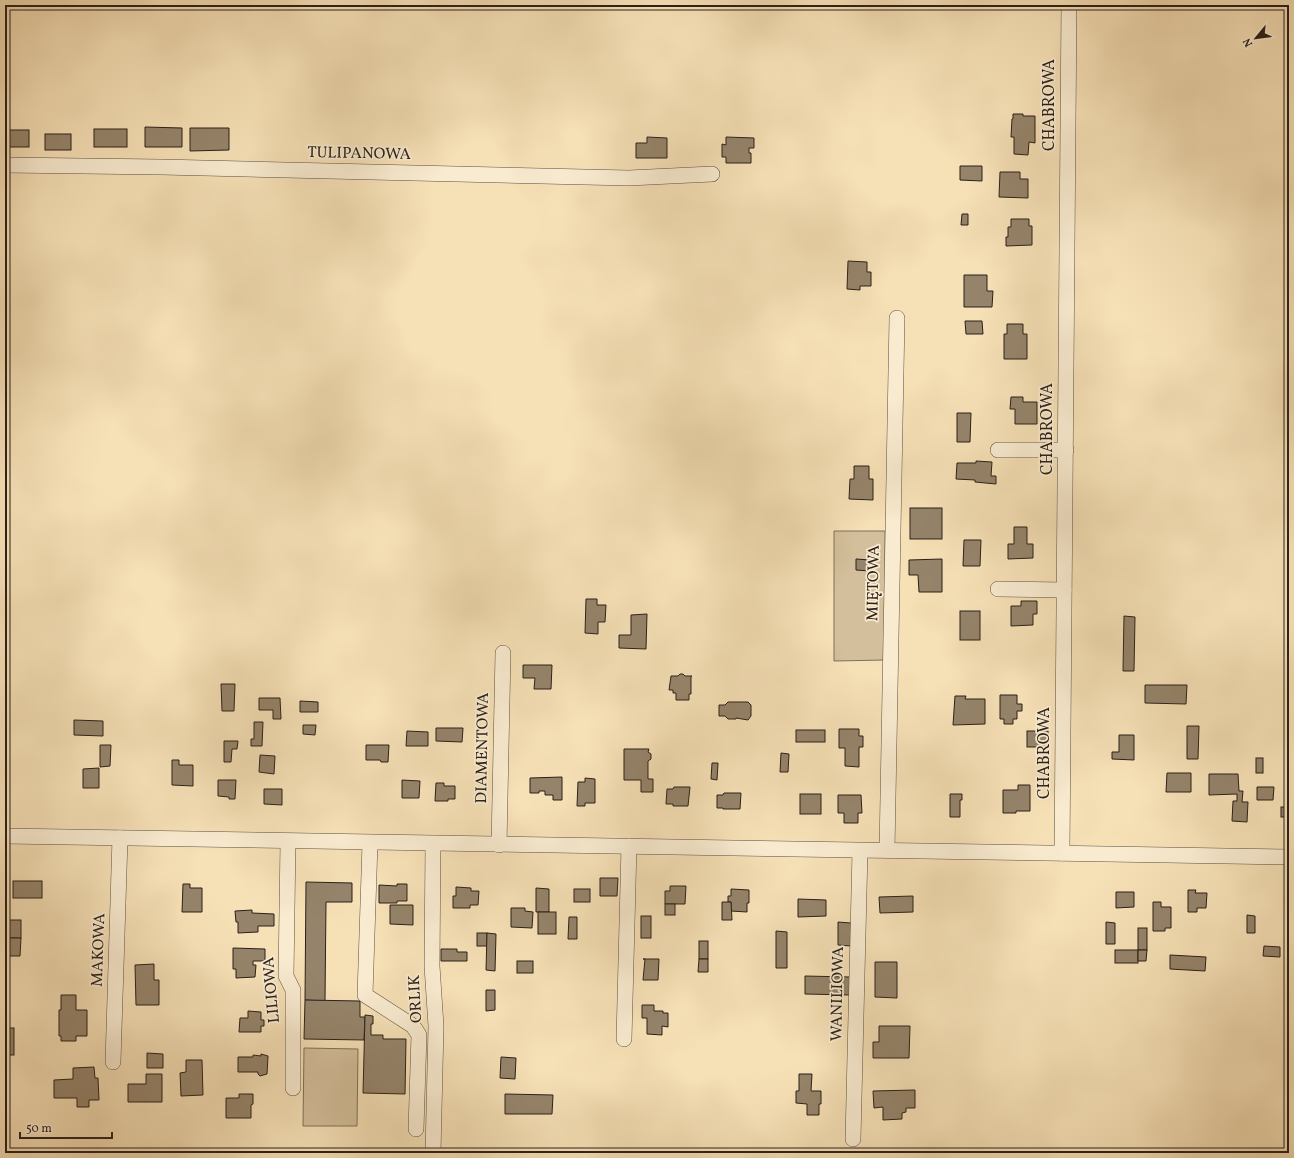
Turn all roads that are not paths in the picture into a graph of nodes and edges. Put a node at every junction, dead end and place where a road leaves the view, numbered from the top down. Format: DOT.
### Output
graph roads {
  1 [pos="1069,5"];
  2 [pos="5,165"];
  3 [pos="712,174"];
  4 [pos="897,318"];
  5 [pos="998,450"];
  6 [pos="1066,450"];
  7 [pos="998,589"];
  8 [pos="1064,590"];
  9 [pos="503,653"];
  10 [pos="5,836"];
  11 [pos="120,838"];
  12 [pos="288,842"];
  13 [pos="370,843"];
  14 [pos="433,844"];
  15 [pos="499,845"];
  16 [pos="629,846"];
  17 [pos="860,850"];
  18 [pos="888,850"];
  19 [pos="1062,853"];
  20 [pos="1289,857"];
  21 [pos="624,1039"];
  22 [pos="113,1062"];
  23 [pos="293,1088"];
  24 [pos="416,1129"];
  25 [pos="853,1139"];
  26 [pos="433,1153"];
  1 -- 6 [label="street, CHABROWA"];
  2 -- 3 [label="street, TULIPANOWA"];
  4 -- 18 [label="street, MIĘTOWA"];
  5 -- 6 [label="street"];
  6 -- 8 [label="street, CHABROWA"];
  7 -- 8 [label="street"];
  8 -- 19 [label="street, CHABROWA"];
  9 -- 15 [label="street, DIAMENTOWA"];
  10 -- 11 [label="street"];
  11 -- 12 [label="street"];
  11 -- 22 [label="street, MAKOWA"];
  12 -- 13 [label="street"];
  12 -- 23 [label="street, LILIOWA"];
  13 -- 14 [label="street"];
  13 -- 24 [label="street"];
  14 -- 15 [label="street"];
  14 -- 26 [label="street, ORLIK"];
  15 -- 16 [label="street"];
  16 -- 17 [label="street"];
  16 -- 21 [label="street"];
  17 -- 18 [label="street"];
  17 -- 25 [label="street, WANILIOWA"];
  18 -- 19 [label="street"];
  19 -- 20 [label="street"];
}
